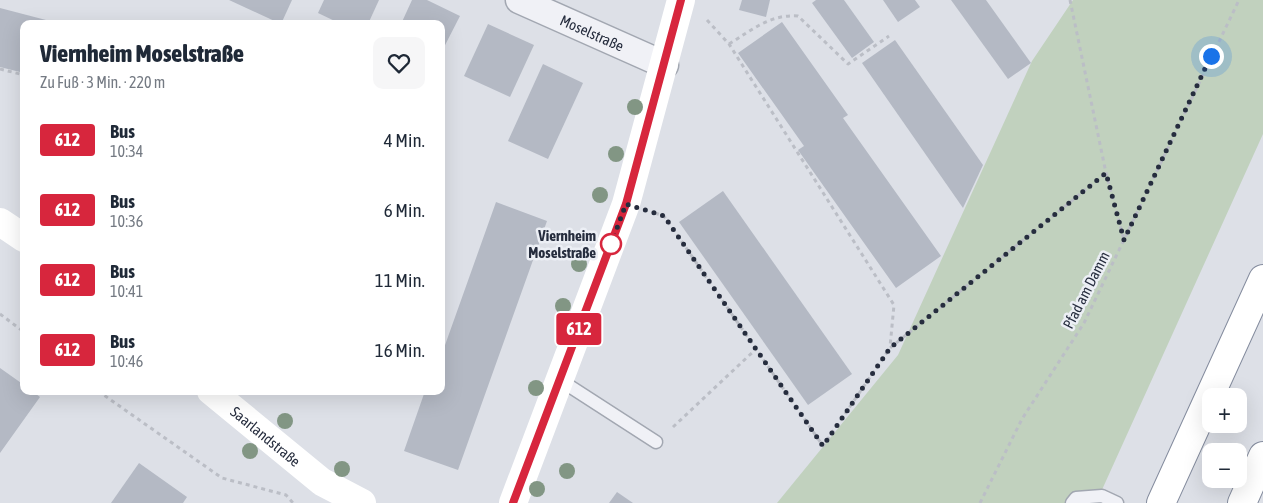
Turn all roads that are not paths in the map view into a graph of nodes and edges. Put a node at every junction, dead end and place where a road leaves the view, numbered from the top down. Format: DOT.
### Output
graph roads {
  1 [pos="519,0"];
  2 [pos="681,0"];
  3 [pos="665,65"];
  4 [pos="0,222"];
  5 [pos="20,235"];
  6 [pos="1263,279"];
  7 [pos="560,380"];
  8 [pos="215,395"];
  9 [pos="656,442"];
  10 [pos="1263,456"];
  11 [pos="330,493"];
  12 [pos="362,503"];
  13 [pos="513,503"];
  14 [pos="1072,503"];
  15 [pos="1116,503"];
  16 [pos="1161,503"];
  17 [pos="1242,503"];
  1 -- 3 [label="street, Moselstraße"];
  2 -- 3 [label="main road"];
  3 -- 7 [label="main road"];
  4 -- 5 [label="main road"];
  6 -- 16 [label="main road"];
  7 -- 9 [label="lane"];
  7 -- 13 [label="main road"];
  8 -- 11 [label="main road, Saarlandstraße"];
  10 -- 17 [label="main road"];
  11 -- 12 [label="main road, Saarlandstraße"];
  14 -- 15 [label="lane"];
}
